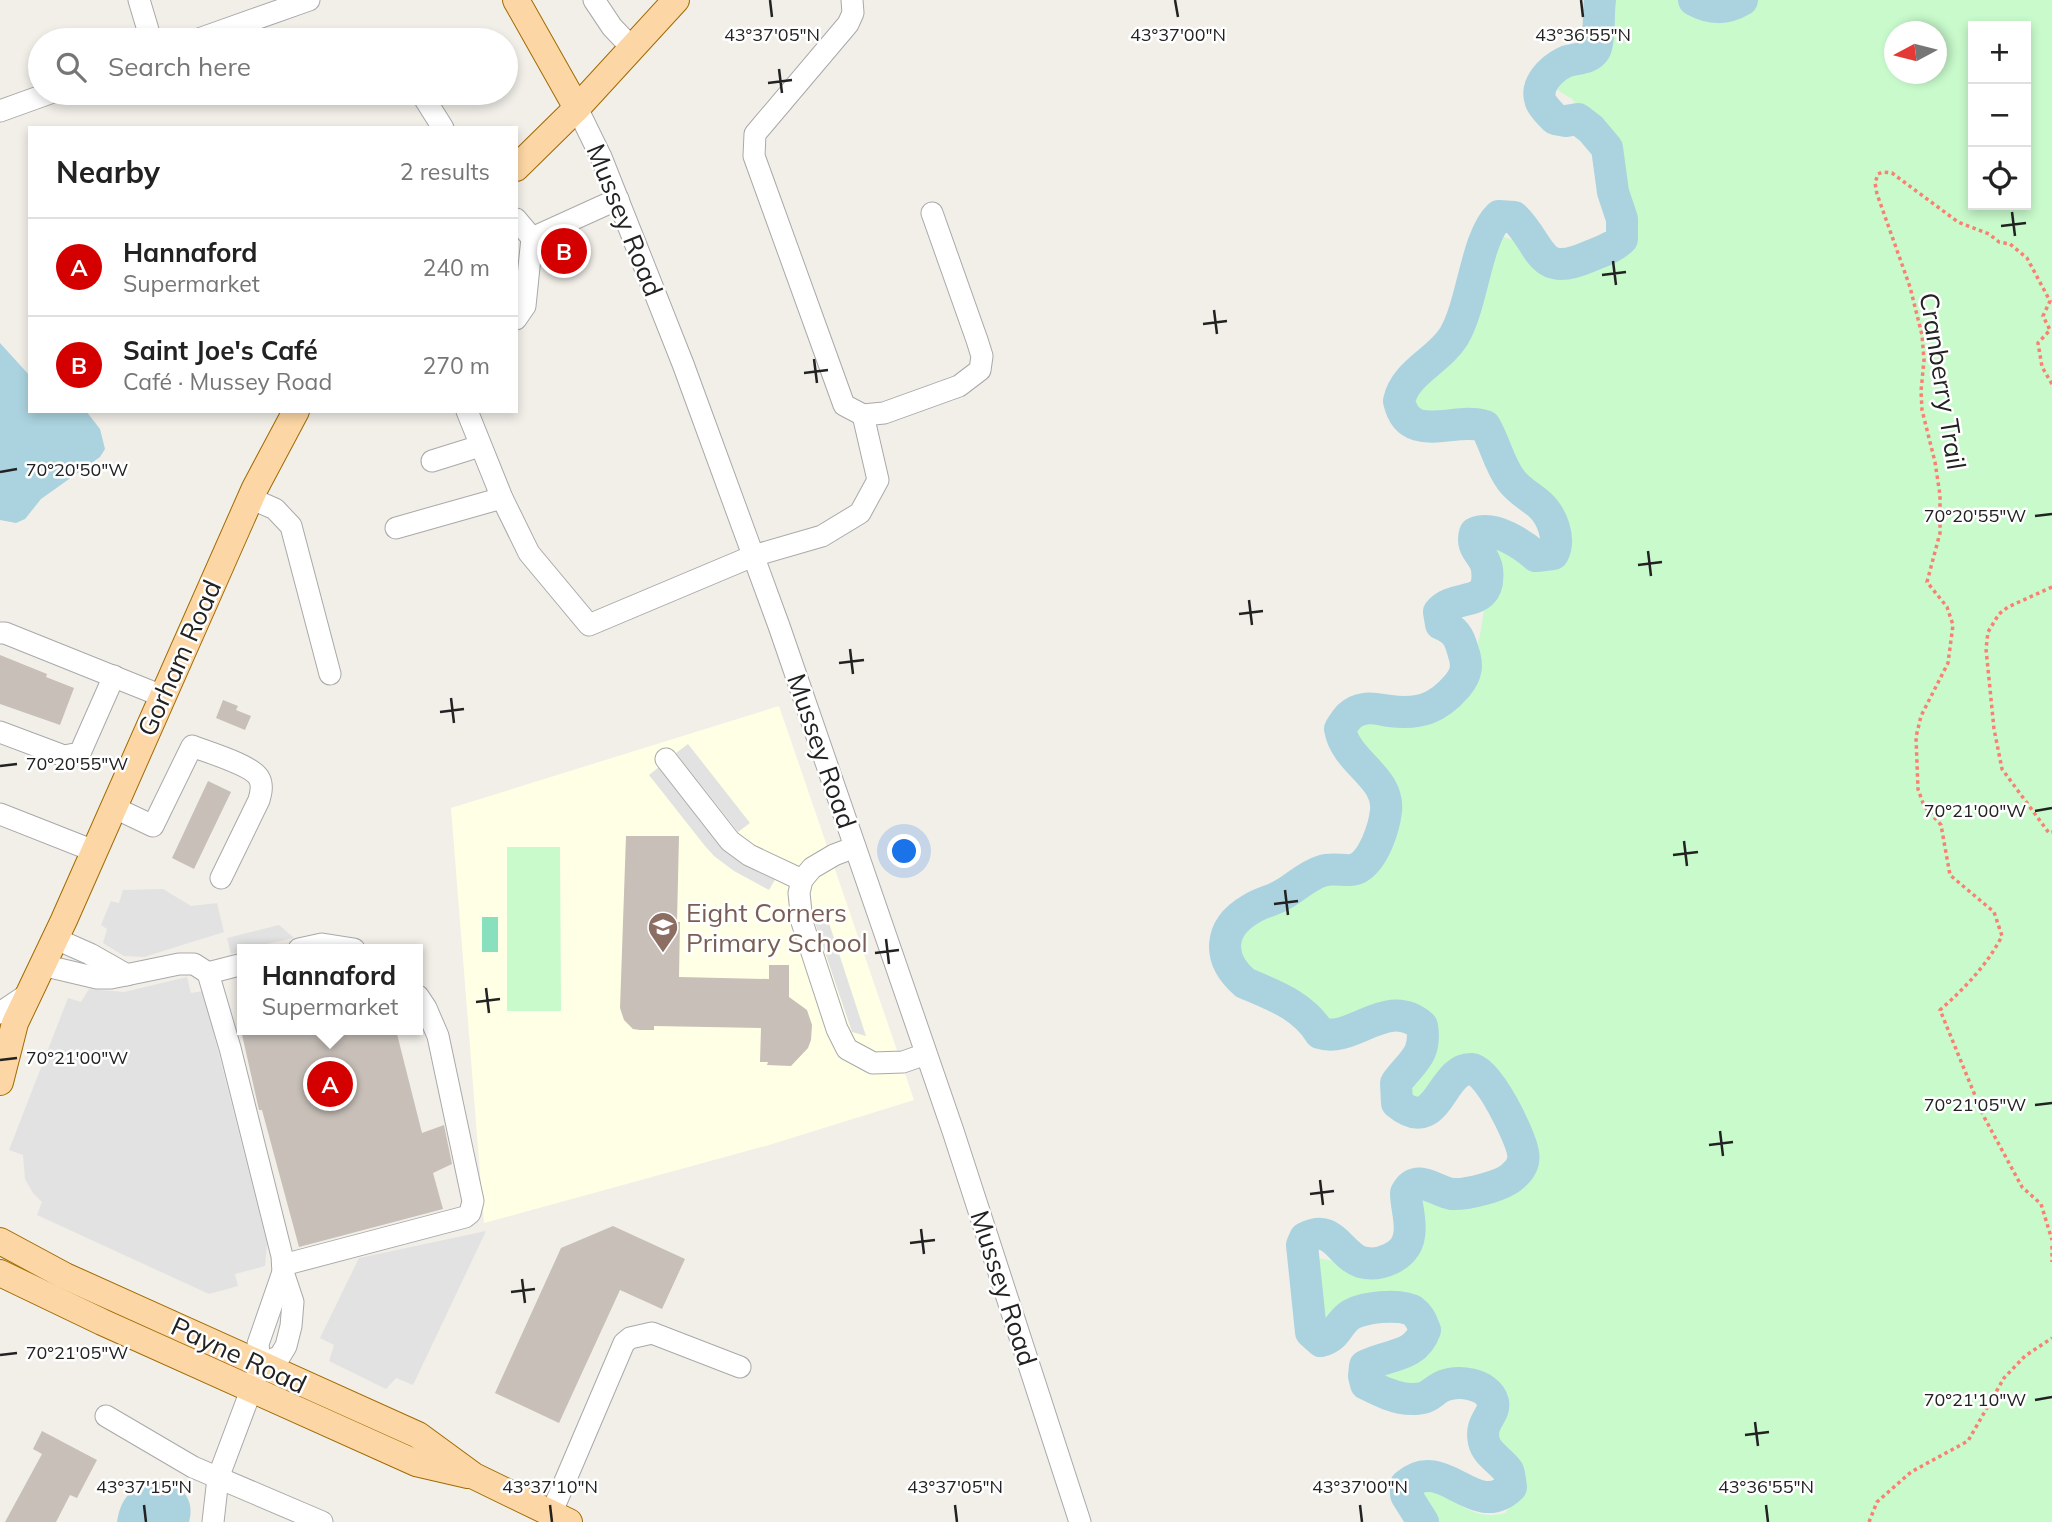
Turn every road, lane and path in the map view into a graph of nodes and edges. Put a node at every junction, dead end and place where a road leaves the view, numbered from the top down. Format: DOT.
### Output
graph roads {
  1 [pos="139,0"];
  2 [pos="309,0"];
  3 [pos="516,0"];
  4 [pos="594,0"];
  5 [pos="676,0"];
  6 [pos="852,0"];
  7 [pos="147,28"];
  8 [pos="230,28"];
  9 [pos="632,48"];
  10 [pos="28,100"];
  11 [pos="429,105"];
  12 [pos="577,108"];
  13 [pos="0,109"];
  14 [pos="442,126"];
  15 [pos="518,166"];
  16 [pos="618,199"];
  17 [pos="932,213"];
  18 [pos="518,221"];
  19 [pos="532,238"];
  20 [pos="518,316"];
  21 [pos="2052,384"];
  22 [pos="295,413"];
  23 [pos="468,413"];
  24 [pos="863,415"];
  25 [pos="480,446"];
  26 [pos="432,461"];
  27 [pos="250,498"];
  28 [pos="502,498"];
  29 [pos="396,528"];
  30 [pos="753,556"];
  31 [pos="2052,587"];
  32 [pos="0,633"];
  33 [pos="330,674"];
  34 [pos="114,676"];
  35 [pos="162,696"];
  36 [pos="0,732"];
  37 [pos="667,758"];
  38 [pos="113,807"];
  39 [pos="0,814"];
  40 [pos="2052,832"];
  41 [pos="855,847"];
  42 [pos="94,851"];
  43 [pos="221,878"];
  44 [pos="803,880"];
  45 [pos="54,938"];
  46 [pos="42,965"];
  47 [pos="237,966"];
  48 [pos="208,973"];
  49 [pos="127,975"];
  50 [pos="423,1004"];
  51 [pos="5,1026"];
  52 [pos="926,1055"];
  53 [pos="0,1082"];
  54 [pos="2052,1240"];
  55 [pos="0,1241"];
  56 [pos="2052,1247"];
  57 [pos="2052,1262"];
  58 [pos="283,1268"];
  59 [pos="0,1273"];
  60 [pos="2052,1338"];
  61 [pos="740,1367"];
  62 [pos="256,1377"];
  63 [pos="106,1416"];
  64 [pos="218,1478"];
  65 [pos="560,1518"];
  66 [pos="213,1522"];
  67 [pos="322,1522"];
  68 [pos="1080,1522"];
  69 [pos="1869,1522"];
  1 -- 7 [label="street"];
  2 -- 8 [label="street"];
  3 -- 12 [label="main road, Mussey Road"];
  4 -- 9 [label="street"];
  5 -- 9 [label="main road"];
  6 -- 24 [label="street"];
  9 -- 12 [label="main road"];
  10 -- 13 [label="street"];
  11 -- 14 [label="street"];
  12 -- 15 [label="main road"];
  12 -- 16 [label="street, Mussey Road"];
  16 -- 19 [label="street"];
  16 -- 30 [label="street, Mussey Road"];
  17 -- 24 [label="street"];
  18 -- 19 [label="street"];
  19 -- 20 [label="street"];
  21 -- 54 [label="path, Cranberry Trail"];
  22 -- 27 [label="main road, Gorham Road"];
  23 -- 25 [label="street"];
  24 -- 30 [label="street"];
  25 -- 26 [label="street"];
  25 -- 28 [label="street"];
  27 -- 33 [label="street"];
  27 -- 35 [label="main road, Gorham Road"];
  28 -- 29 [label="street"];
  28 -- 30 [label="street"];
  30 -- 41 [label="street, Mussey Road"];
  31 -- 40 [label="path"];
  32 -- 34 [label="street"];
  34 -- 35 [label="street"];
  34 -- 36 [label="street"];
  35 -- 38 [label="main road, Gorham Road"];
  37 -- 44 [label="street"];
  38 -- 42 [label="main road, Gorham Road"];
  38 -- 43 [label="street"];
  39 -- 42 [label="street"];
  41 -- 44 [label="street"];
  41 -- 52 [label="street, Mussey Road"];
  42 -- 45 [label="main road, Gorham Road"];
  44 -- 52 [label="street"];
  45 -- 46 [label="main road, Gorham Road"];
  45 -- 49 [label="street"];
  46 -- 49 [label="street"];
  46 -- 51 [label="main road, Gorham Road"];
  47 -- 48 [label="street"];
  48 -- 49 [label="street"];
  48 -- 58 [label="street"];
  50 -- 58 [label="street"];
  51 -- 53 [label="main road, Gorham Road"];
  52 -- 68 [label="street, Mussey Road"];
  55 -- 62 [label="main road, Payne Road"];
  56 -- 57 [label="path"];
  58 -- 62 [label="street"];
  59 -- 62 [label="main road, Payne Road"];
  60 -- 69 [label="path"];
  61 -- 65 [label="street"];
  62 -- 64 [label="street"];
  62 -- 65 [label="main road, Payne Road"];
  63 -- 64 [label="street"];
  64 -- 66 [label="street"];
  64 -- 67 [label="street"];
}
